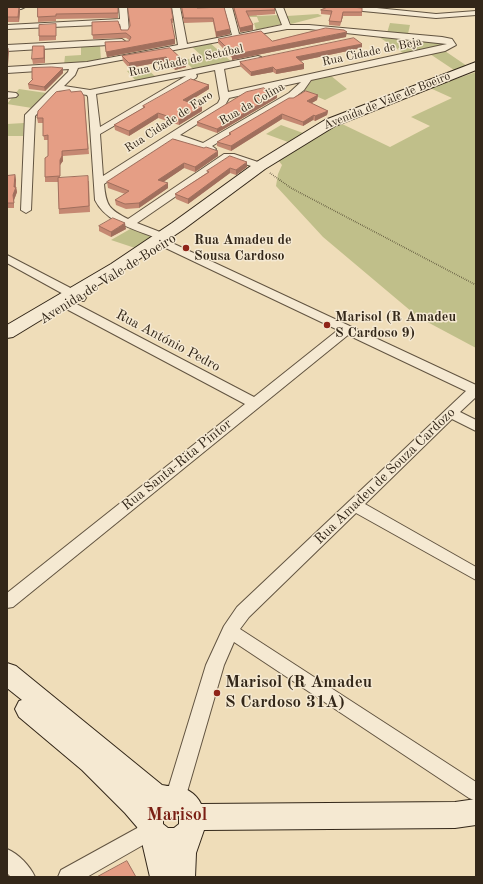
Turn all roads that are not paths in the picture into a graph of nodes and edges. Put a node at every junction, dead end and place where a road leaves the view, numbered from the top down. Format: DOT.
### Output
graph roads {
  1 [pos="21,7"];
  2 [pos="123,7"];
  3 [pos="176,7"];
  4 [pos="228,7"];
  5 [pos="279,7"];
  6 [pos="342,7"];
  7 [pos="7,8"];
  8 [pos="402,10"];
  9 [pos="476,13"];
  10 [pos="124,21"];
  11 [pos="7,27"];
  12 [pos="287,27"];
  13 [pos="381,34"];
  14 [pos="236,36"];
  15 [pos="350,40"];
  16 [pos="126,42"];
  17 [pos="183,47"];
  18 [pos="7,48"];
  19 [pos="128,57"];
  20 [pos="265,57"];
  21 [pos="74,66"];
  22 [pos="476,66"];
  23 [pos="219,67"];
  24 [pos="7,70"];
  25 [pos="204,70"];
  26 [pos="308,78"];
  27 [pos="57,88"];
  28 [pos="90,93"];
  29 [pos="224,96"];
  30 [pos="96,133"];
  31 [pos="173,136"];
  32 [pos="203,147"];
  33 [pos="228,156"];
  34 [pos="260,166"];
  35 [pos="99,183"];
  36 [pos="26,210"];
  37 [pos="130,223"];
  38 [pos="164,240"];
  39 [pos="7,258"];
  40 [pos="70,299"];
  41 [pos="348,329"];
  42 [pos="7,333"];
  43 [pos="7,343"];
  44 [pos="254,403"];
  45 [pos="451,413"];
  46 [pos="476,426"];
  47 [pos="355,505"];
  48 [pos="476,574"];
  49 [pos="7,602"];
  50 [pos="230,631"];
  51 [pos="7,673"];
  52 [pos="7,691"];
  53 [pos="476,792"];
  54 [pos="181,812"];
  55 [pos="476,812"];
  56 [pos="151,829"];
  57 [pos="7,859"];
  58 [pos="25,877"];
  59 [pos="68,877"];
  60 [pos="164,877"];
  61 [pos="181,877"];
  1 -- 7 [label="street"];
  2 -- 10 [label="street"];
  3 -- 17 [label="street"];
  4 -- 14 [label="street"];
  5 -- 12 [label="street"];
  6 -- 8 [label="street"];
  8 -- 9 [label="street"];
  10 -- 11 [label="street"];
  10 -- 16 [label="street"];
  12 -- 13 [label="street"];
  12 -- 14 [label="street"];
  13 -- 15 [label="street"];
  13 -- 26 [label="street, Rua Cidade de Beja"];
  14 -- 17 [label="street"];
  16 -- 18 [label="street"];
  16 -- 19 [label="street"];
  17 -- 19 [label="street"];
  19 -- 21 [label="street"];
  20 -- 23 [label="street, Rua Cidade de Setúbal"];
  21 -- 24 [label="street"];
  21 -- 27 [label="street"];
  22 -- 34 [label="street, Avenida de Vale de Boeiro"];
  23 -- 25 [label="street, Rua Cidade de Setúbal"];
  23 -- 29 [label="street, Rua Cidade de Faro"];
  25 -- 28 [label="street, Rua Cidade de Setúbal"];
  25 -- 30 [label="street"];
  26 -- 29 [label="street, Rua Cidade de Beja"];
  26 -- 32 [label="street, Rua da Colina"];
  27 -- 28 [label="street"];
  27 -- 36 [label="street"];
  28 -- 30 [label="street, Rua Amadeu de Souza Cardozo"];
  29 -- 31 [label="street, Rua Cidade de Faro"];
  30 -- 35 [label="street, Rua Amadeu de Souza Cardozo"];
  31 -- 32 [label="street"];
  31 -- 35 [label="street, Rua Cidade de Faro"];
  32 -- 33 [label="street"];
  33 -- 34 [label="street"];
  33 -- 37 [label="street"];
  34 -- 38 [label="street, Avenida de Vale de Boeiro"];
  35 -- 37 [label="street, Rua Amadeu de Souza Cardozo"];
  37 -- 38 [label="street, Rua Amadeu de Souza Cardozo"];
  38 -- 40 [label="street, Avenida de Vale de Boeiro"];
  38 -- 41 [label="street, Rua Amadeu de Souza Cardozo"];
  39 -- 40 [label="street, Rua António Pedro"];
  40 -- 42 [label="street, Avenida de Vale de Boeiro"];
  40 -- 43 [label="street, Avenida de Vale de Boeiro"];
  40 -- 44 [label="street, Rua António Pedro"];
  41 -- 44 [label="street, Rua Santa-Rita Pintor"];
  41 -- 45 [label="street, Rua Amadeu de Souza Cardozo"];
  44 -- 49 [label="street, Rua Santa-Rita Pintor"];
  45 -- 46 [label="street"];
  45 -- 47 [label="street, Rua Amadeu de Souza Cardozo"];
  47 -- 48 [label="street"];
  47 -- 50 [label="street, Rua Amadeu de Souza Cardozo"];
  50 -- 53 [label="street"];
  50 -- 54 [label="street, Rua Amadeu de Souza Cardozo"];
  51 -- 54 [label="street"];
  52 -- 56 [label="street"];
  54 -- 55 [label="street"];
  54 -- 56 [label="street"];
  54 -- 56 [label="street"];
  54 -- 61 [label="street"];
  56 -- 59 [label="street"];
  56 -- 60 [label="street"];
  57 -- 58 [label="street"];
}
